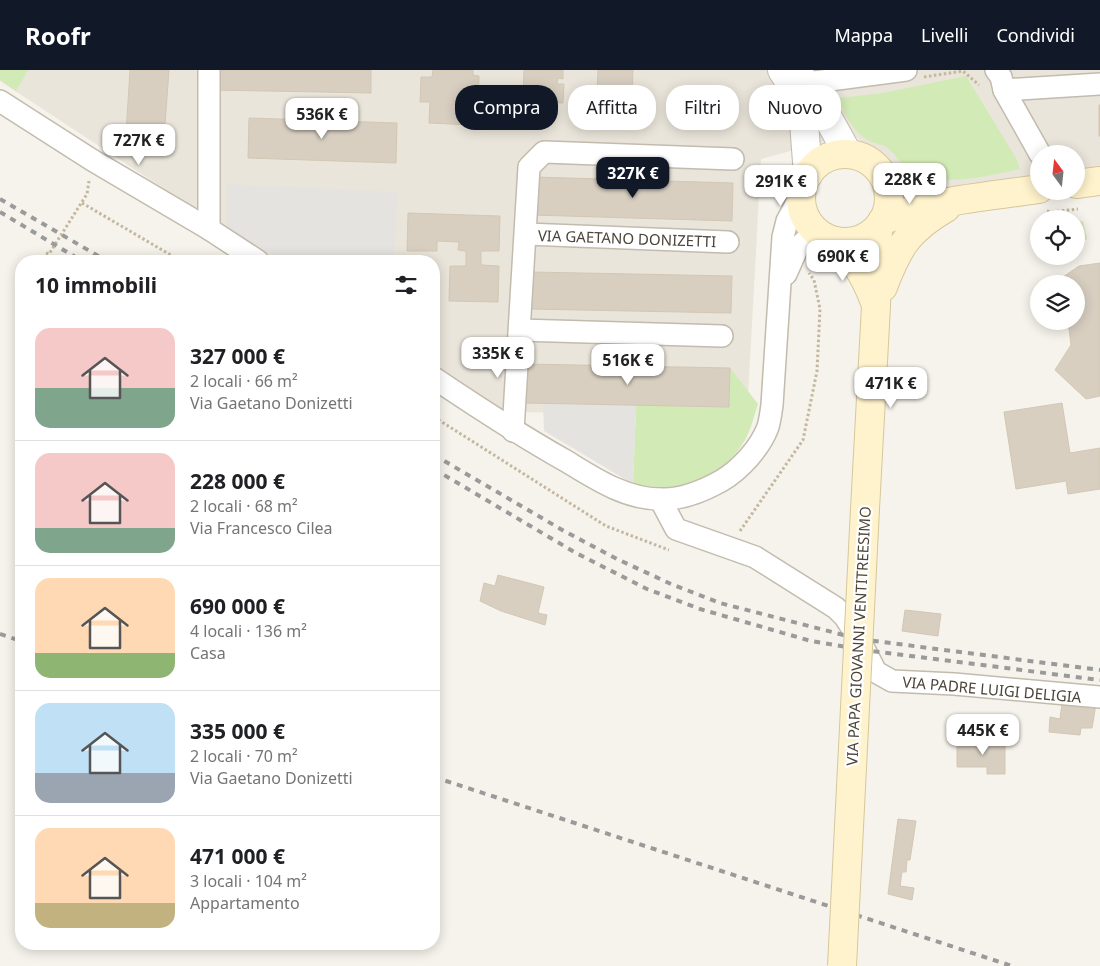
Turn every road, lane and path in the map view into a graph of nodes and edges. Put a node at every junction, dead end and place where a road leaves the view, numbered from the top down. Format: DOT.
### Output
graph roads {
  1 [pos="209,70"];
  2 [pos="782,70"];
  3 [pos="996,70"];
  4 [pos="870,72"];
  5 [pos="911,74"];
  6 [pos="800,77"];
  7 [pos="1100,84"];
  8 [pos="982,87"];
  9 [pos="1004,90"];
  10 [pos="0,101"];
  11 [pos="1035,145"];
  12 [pos="848,154"];
  13 [pos="733,159"];
  14 [pos="92,160"];
  15 [pos="1100,181"];
  16 [pos="887,184"];
  17 [pos="804,185"];
  18 [pos="1030,191"];
  19 [pos="1085,191"];
  20 [pos="1034,200"];
  21 [pos="1072,200"];
  22 [pos="958,201"];
  23 [pos="82,203"];
  24 [pos="880,224"];
  25 [pos="209,229"];
  26 [pos="526,234"];
  27 [pos="816,240"];
  28 [pos="728,242"];
  29 [pos="46,253"];
  30 [pos="171,255"];
  31 [pos="249,255"];
  32 [pos="780,286"];
  33 [pos="876,306"];
  34 [pos="520,330"];
  35 [pos="722,336"];
  36 [pos="440,382"];
  37 [pos="440,421"];
  38 [pos="513,431"];
  39 [pos="660,499"];
  40 [pos="721,545"];
  41 [pos="670,551"];
  42 [pos="1100,697"];
  43 [pos="842,966"];
  1 -- 25 [label="street"];
  2 -- 17 [label="street"];
  3 -- 9 [label="street"];
  4 -- 5 [label="street"];
  4 -- 6 [label="street"];
  5 -- 8 [label="path"];
  6 -- 12 [label="street"];
  7 -- 9 [label="street"];
  9 -- 11 [label="street"];
  10 -- 14 [label="street"];
  12 -- 16 [label="main road"];
  12 -- 17 [label="main road"];
  13 -- 26 [label="street, VIA GAETANO DONIZETTI"];
  14 -- 23 [label="path"];
  14 -- 25 [label="street"];
  15 -- 19 [label="main road"];
  16 -- 22 [label="main road"];
  16 -- 24 [label="main road"];
  17 -- 27 [label="main road"];
  17 -- 32 [label="street"];
  18 -- 22 [label="main road"];
  20 -- 21 [label="path"];
  22 -- 24 [label="main road"];
  22 -- 33 [label="main road"];
  23 -- 29 [label="path"];
  23 -- 30 [label="path"];
  24 -- 27 [label="main road"];
  24 -- 33 [label="main road, VIA PAPA GIOVANNI VENTITREESIMO"];
  25 -- 31 [label="street"];
  26 -- 28 [label="street, VIA GAETANO DONIZETTI"];
  26 -- 34 [label="street, VIA GAETANO DONIZETTI"];
  27 -- 32 [label="street"];
  27 -- 33 [label="main road, VIA PAPA GIOVANNI VENTITREESIMO"];
  27 -- 40 [label="path"];
  32 -- 39 [label="street"];
  33 -- 43 [label="main road, VIA PAPA GIOVANNI VENTITREESIMO, bridge"];
  34 -- 35 [label="street"];
  34 -- 38 [label="street, VIA GAETANO DONIZETTI"];
  36 -- 38 [label="street"];
  37 -- 41 [label="path"];
  38 -- 39 [label="street"];
  39 -- 40 [label="street, VIA PADRE LUIGI DELIGIA"];
  40 -- 42 [label="street, VIA PADRE LUIGI DELIGIA"];
}
